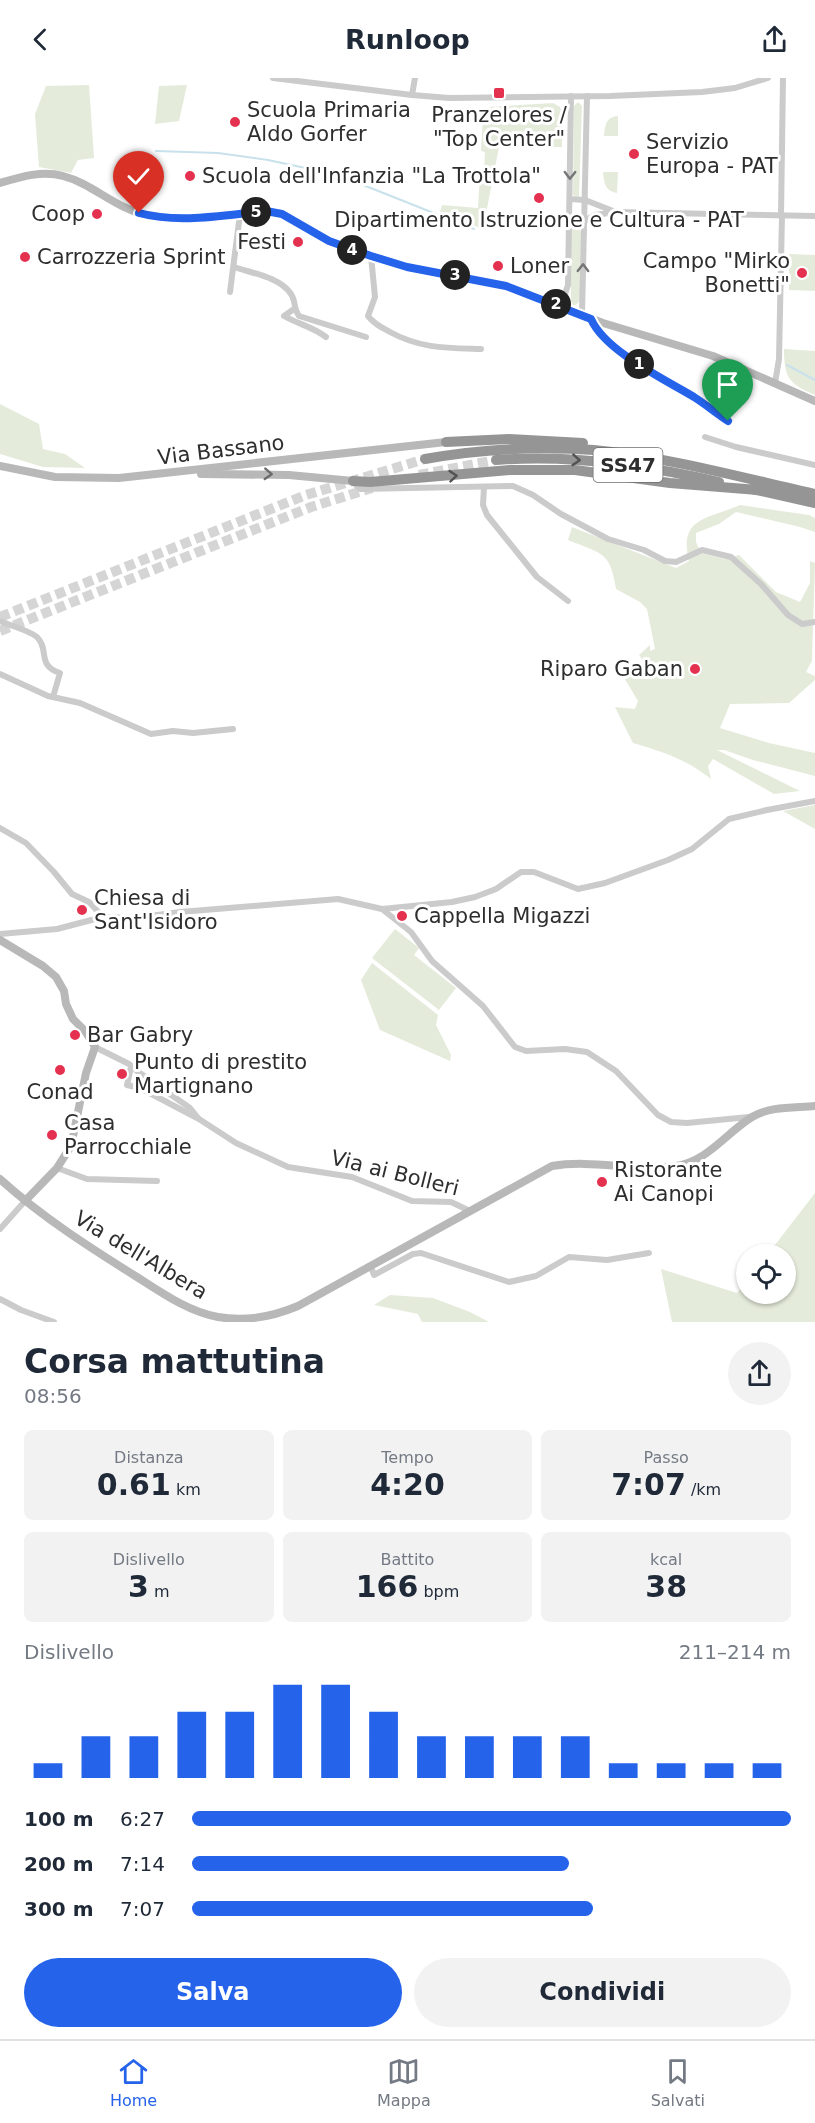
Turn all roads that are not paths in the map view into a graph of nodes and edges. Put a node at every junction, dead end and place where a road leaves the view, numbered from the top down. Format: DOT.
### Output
graph roads {
  1 [pos="273,78"];
  2 [pos="415,78"];
  3 [pos="768,78"];
  4 [pos="783,78"];
  5 [pos="323,81"];
  6 [pos="412,95"];
  7 [pos="571,96"];
  8 [pos="586,96"];
  9 [pos="0,183"];
  10 [pos="570,200"];
  11 [pos="585,200"];
  12 [pos="616,212"];
  13 [pos="240,214"];
  14 [pos="782,215"];
  15 [pos="815,216"];
  16 [pos="569,220"];
  17 [pos="584,221"];
  18 [pos="371,256"];
  19 [pos="234,267"];
  20 [pos="230,292"];
  21 [pos="561,306"];
  22 [pos="294,309"];
  23 [pos="582,314"];
  24 [pos="591,319"];
  25 [pos="326,337"];
  26 [pos="366,337"];
  27 [pos="482,349"];
  28 [pos="775,383"];
  29 [pos="815,401"];
  30 [pos="728,421"];
  31 [pos="705,437"];
  32 [pos="446,442"];
  33 [pos="425,459"];
  34 [pos="496,460"];
  35 [pos="671,463"];
  36 [pos="815,465"];
  37 [pos="0,466"];
  38 [pos="146,476"];
  39 [pos="353,481"];
  40 [pos="484,487"];
  41 [pos="759,490"];
  42 [pos="815,494"];
  43 [pos="815,503"];
  44 [pos="568,601"];
  45 [pos="0,621"];
  46 [pos="815,622"];
  47 [pos="0,674"];
  48 [pos="53,697"];
  49 [pos="233,729"];
  50 [pos="815,801"];
  51 [pos="0,828"];
  52 [pos="382,909"];
  53 [pos="103,917"];
  54 [pos="0,934"];
  55 [pos="0,940"];
  56 [pos="95,1047"];
  57 [pos="131,1067"];
  58 [pos="815,1106"];
  59 [pos="753,1116"];
  60 [pos="198,1119"];
  61 [pos="57,1168"];
  62 [pos="0,1179"];
  63 [pos="157,1181"];
  64 [pos="25,1201"];
  65 [pos="470,1211"];
  66 [pos="0,1229"];
  67 [pos="649,1252"];
  68 [pos="371,1268"];
  69 [pos="0,1299"];
  70 [pos="54,1322"];
  1 -- 5 [label="street"];
  2 -- 6 [label="street"];
  3 -- 8 [label="street"];
  4 -- 14 [label="street"];
  5 -- 6 [label="street"];
  6 -- 7 [label="street"];
  7 -- 8 [label="street"];
  7 -- 10 [label="street, one-way"];
  8 -- 11 [label="street"];
  9 -- 13 [label="street"];
  10 -- 11 [label="street"];
  10 -- 16 [label="street"];
  11 -- 12 [label="street"];
  11 -- 17 [label="street"];
  12 -- 14 [label="street"];
  12 -- 17 [label="street"];
  13 -- 18 [label="street"];
  13 -- 19 [label="street"];
  14 -- 15 [label="street"];
  14 -- 28 [label="street"];
  16 -- 17 [label="street"];
  16 -- 21 [label="street"];
  23 -- 17 [label="street, one-way"];
  18 -- 21 [label="street"];
  18 -- 27 [label="street"];
  19 -- 20 [label="street"];
  19 -- 22 [label="street"];
  21 -- 23 [label="street"];
  22 -- 25 [label="street"];
  22 -- 26 [label="street"];
  23 -- 24 [label="street"];
  24 -- 28 [label="street"];
  24 -- 30 [label="street"];
  28 -- 29 [label="street"];
  31 -- 36 [label="street"];
  32 -- 35 [label="highway"];
  32 -- 38 [label="street, Via Bassano"];
  33 -- 35 [label="highway, SS47"];
  34 -- 41 [label="highway, SS47, one-way"];
  35 -- 42 [label="highway, SS47"];
  37 -- 38 [label="street, Via Bassano"];
  38 -- 39 [label="street, one-way"];
  39 -- 40 [label="street"];
  39 -- 41 [label="highway, one-way"];
  40 -- 44 [label="street"];
  40 -- 46 [label="street"];
  41 -- 43 [label="highway, SS47"];
  45 -- 48 [label="street"];
  47 -- 48 [label="street"];
  48 -- 49 [label="street"];
  50 -- 52 [label="street"];
  51 -- 53 [label="street"];
  52 -- 53 [label="street"];
  52 -- 59 [label="street"];
  53 -- 54 [label="street"];
  55 -- 56 [label="street"];
  56 -- 57 [label="street"];
  56 -- 61 [label="street"];
  57 -- 60 [label="street"];
  57 -- 60 [label="street"];
  58 -- 59 [label="street, Via ai Bolleri"];
  59 -- 65 [label="street, Via ai Bolleri"];
  60 -- 65 [label="street, Via ai Bolleri"];
  61 -- 63 [label="street"];
  61 -- 64 [label="street"];
  62 -- 64 [label="street, Via dell'Albera"];
  64 -- 66 [label="street"];
  64 -- 68 [label="street, Via dell'Albera"];
  65 -- 68 [label="street, Via dell'Albera"];
  67 -- 68 [label="street"];
  69 -- 70 [label="street"];
}
